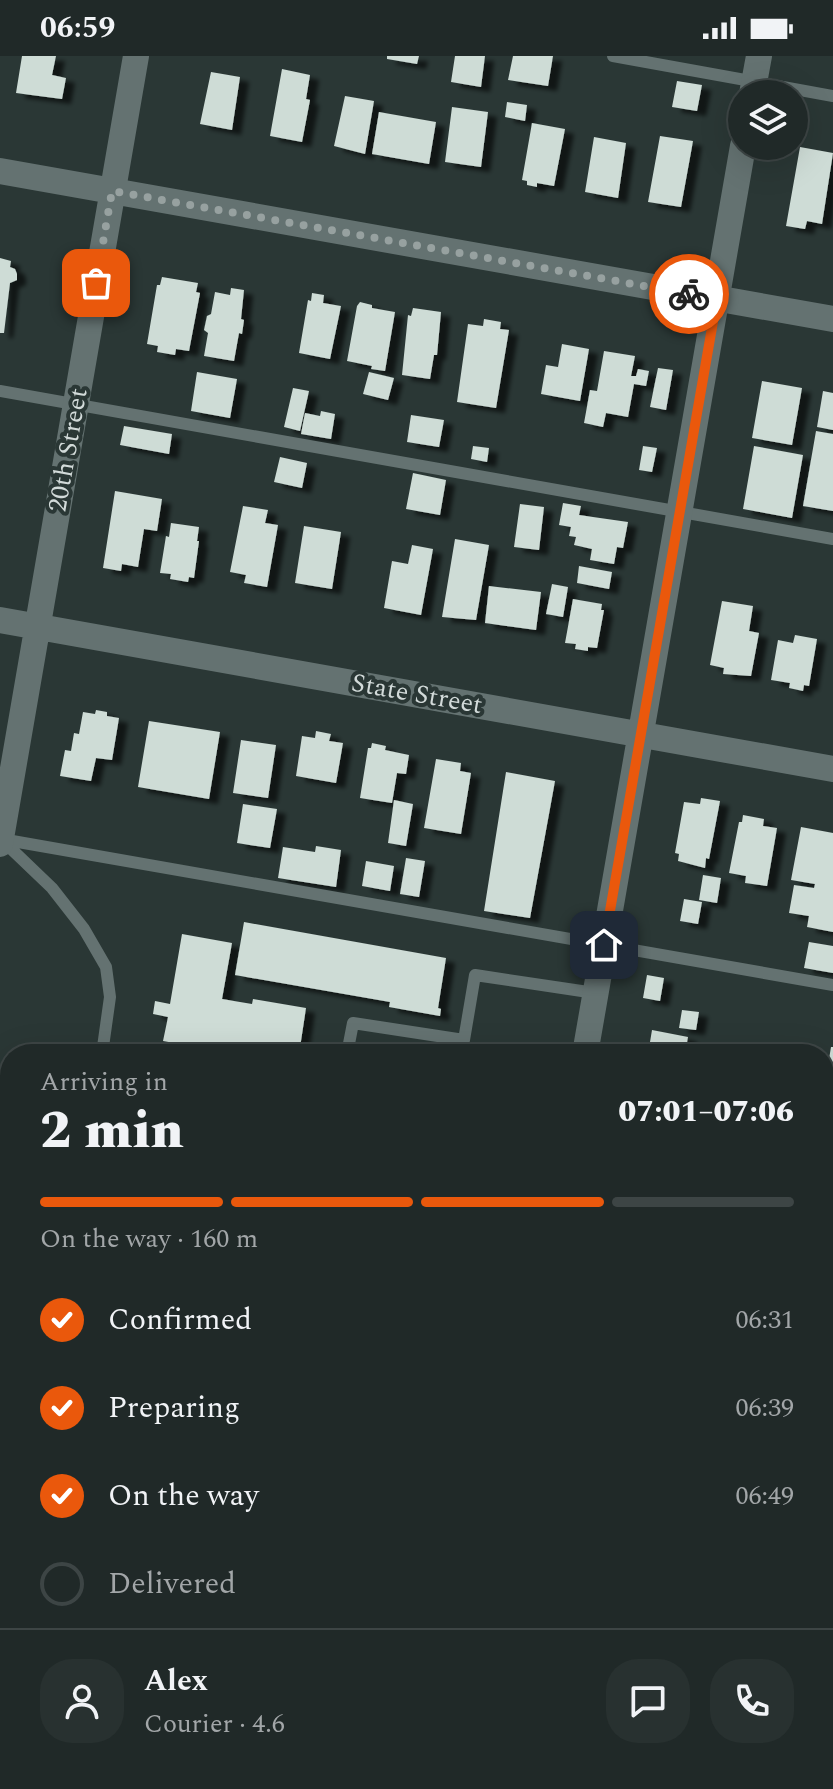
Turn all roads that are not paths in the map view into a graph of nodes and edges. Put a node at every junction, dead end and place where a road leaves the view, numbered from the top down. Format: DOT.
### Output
graph roads {
  1 [pos="136,56"];
  2 [pos="613,56"];
  3 [pos="755,77"];
  4 [pos="833,96"];
  5 [pos="741,160"];
  6 [pos="0,171"];
  7 [pos="112,191"];
  8 [pos="717,299"];
  9 [pos="833,319"];
  10 [pos="0,391"];
  11 [pos="75,404"];
  12 [pos="680,510"];
  13 [pos="833,539"];
  14 [pos="0,620"];
  15 [pos="37,627"];
  16 [pos="640,733"];
  17 [pos="833,769"];
  18 [pos="0,841"];
  19 [pos="604,945"];
  20 [pos="833,985"];
  21 [pos="595,993"];
  22 [pos="103,1044"];
  23 [pos="349,1044"];
  24 [pos="587,1044"];
  1 -- 7 [label="street, 20th Street"];
  2 -- 3 [label="lane"];
  3 -- 4 [label="lane"];
  5 -- 8 [label="street"];
  6 -- 7 [label="street"];
  7 -- 8 [label="street"];
  7 -- 11 [label="street, 20th Street"];
  8 -- 9 [label="street"];
  8 -- 12 [label="street"];
  10 -- 11 [label="lane"];
  11 -- 12 [label="lane"];
  11 -- 15 [label="street, 20th Street"];
  12 -- 13 [label="lane"];
  12 -- 16 [label="street"];
  14 -- 15 [label="street, State Street"];
  15 -- 16 [label="street, State Street"];
  15 -- 18 [label="street, 20th Street"];
  16 -- 17 [label="street, State Street"];
  16 -- 19 [label="street"];
  18 -- 19 [label="lane"];
  18 -- 22 [label="lane"];
  19 -- 20 [label="lane"];
  19 -- 21 [label="street"];
  21 -- 23 [label="lane"];
  21 -- 24 [label="street"];
}
